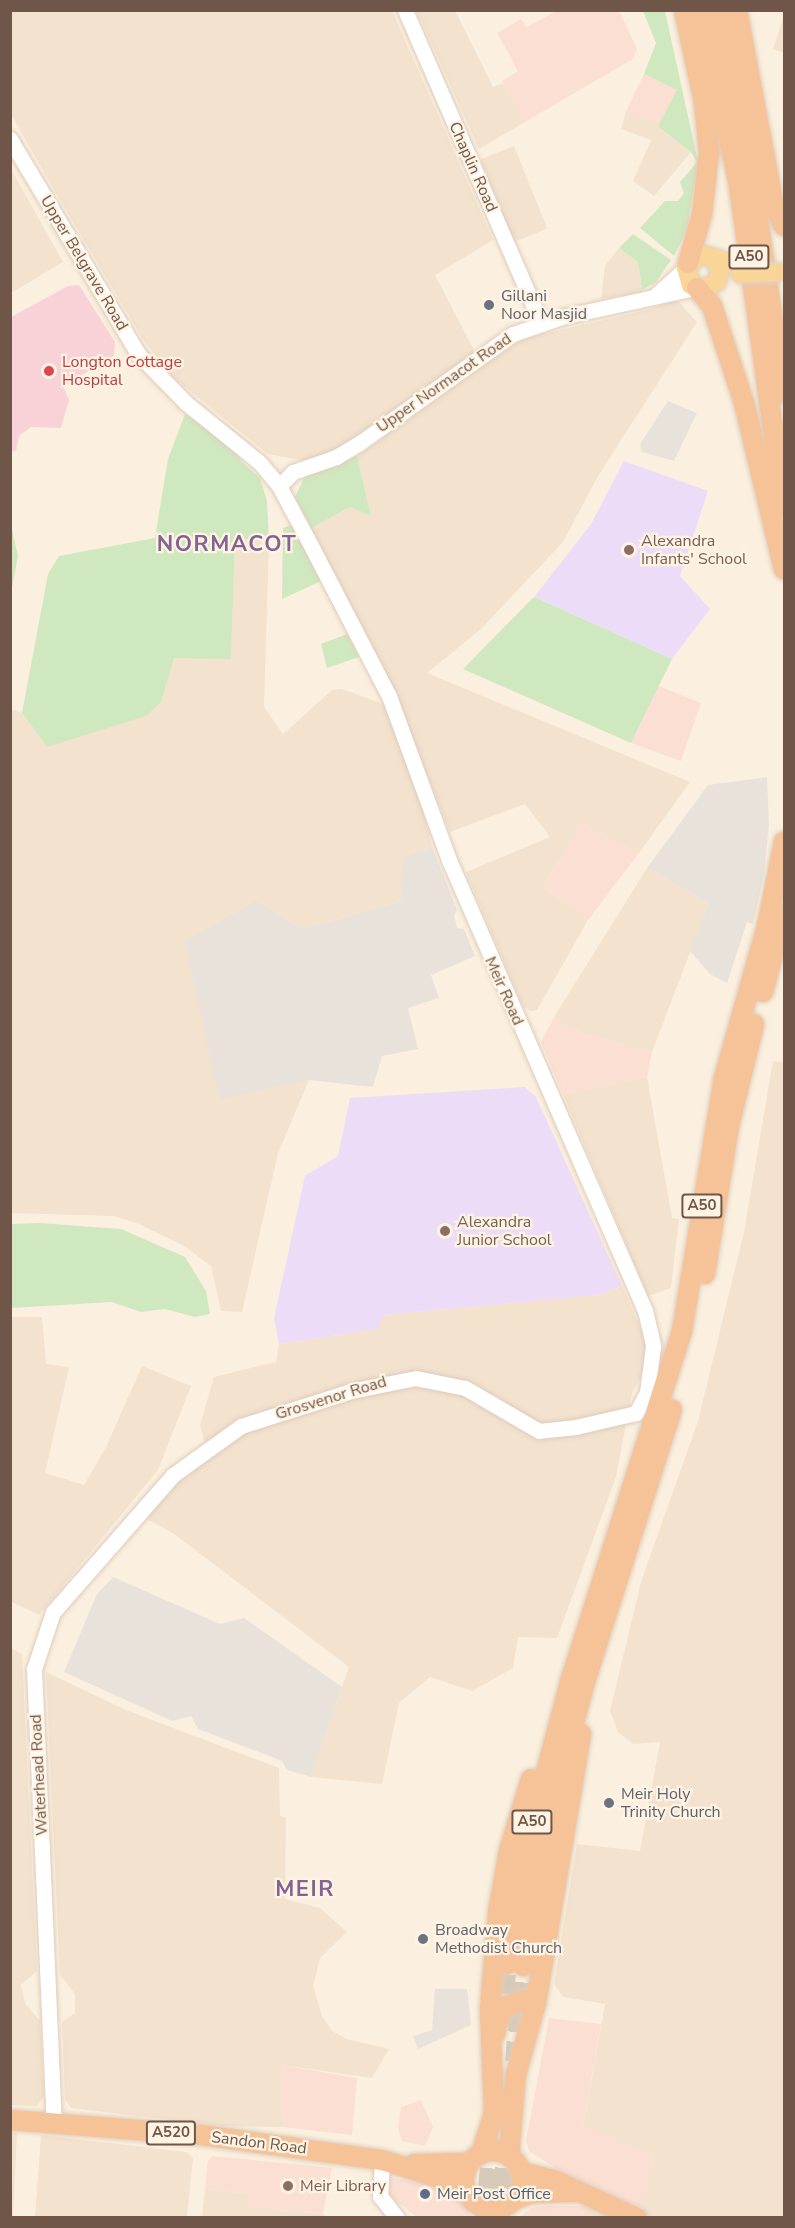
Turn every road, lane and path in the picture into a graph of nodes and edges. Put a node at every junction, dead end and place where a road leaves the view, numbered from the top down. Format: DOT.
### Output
graph roads {
  1 [pos="405,10"];
  2 [pos="684,10"];
  3 [pos="702,10"];
  4 [pos="718,10"];
  5 [pos="737,10"];
  6 [pos="10,139"];
  7 [pos="784,226"];
  8 [pos="713,258"];
  9 [pos="687,266"];
  10 [pos="781,268"];
  11 [pos="739,270"];
  12 [pos="701,288"];
  13 [pos="655,296"];
  14 [pos="541,323"];
  15 [pos="784,393"];
  16 [pos="279,486"];
  17 [pos="784,506"];
  18 [pos="784,569"];
  19 [pos="374,667"];
  20 [pos="784,842"];
  21 [pos="784,914"];
  22 [pos="784,959"];
  23 [pos="764,986"];
  24 [pos="645,1310"];
  25 [pos="173,1475"];
  26 [pos="591,1664"];
  27 [pos="570,1682"];
  28 [pos="536,2002"];
  29 [pos="492,2051"];
  30 [pos="10,2120"];
  31 [pos="54,2123"];
  32 [pos="475,2158"];
  33 [pos="391,2162"];
  34 [pos="515,2164"];
  35 [pos="574,2192"];
  36 [pos="516,2199"];
  37 [pos="471,2204"];
  38 [pos="496,2213"];
  39 [pos="397,2217"];
  40 [pos="637,2217"];
  1 -- 14 [label="street, Chaplin Road"];
  2 -- 9 [label="highway"];
  3 -- 17 [label="highway, A50"];
  4 -- 15 [label="highway, A50"];
  5 -- 7 [label="highway"];
  6 -- 16 [label="street, Upper Belgrave Road"];
  8 -- 9 [label="main road"];
  8 -- 11 [label="main road"];
  8 -- 12 [label="main road"];
  9 -- 12 [label="main road"];
  9 -- 13 [label="street, Upper Normacot Road"];
  10 -- 11 [label="main road, bridge"];
  11 -- 12 [label="main road"];
  12 -- 13 [label="street, Upper Normacot Road"];
  12 -- 18 [label="highway"];
  13 -- 14 [label="street, Upper Normacot Road"];
  14 -- 16 [label="street, Upper Normacot Road"];
  16 -- 19 [label="street, Upper Belgrave Road"];
  19 -- 24 [label="street, Meir Road"];
  20 -- 27 [label="highway, A50"];
  21 -- 23 [label="highway, A50"];
  22 -- 23 [label="highway"];
  23 -- 26 [label="highway, A50"];
  24 -- 25 [label="street, Grosvenor Road"];
  25 -- 31 [label="street, Waterhead Road"];
  26 -- 27 [label="highway, A50"];
  26 -- 28 [label="highway"];
  27 -- 29 [label="highway"];
  28 -- 29 [label="highway"];
  28 -- 34 [label="highway"];
  29 -- 32 [label="highway"];
  30 -- 31 [label="highway, Sandon Road / A520"];
  31 -- 33 [label="highway, Sandon Road / A520"];
  32 -- 33 [label="highway, Sandon Road / A520"];
  32 -- 34 [label="highway"];
  32 -- 37 [label="highway"];
  33 -- 37 [label="highway, Sandon Road / A520"];
  33 -- 39 [label="street"];
  34 -- 35 [label="highway"];
  34 -- 36 [label="highway"];
  35 -- 36 [label="highway"];
  35 -- 40 [label="highway"];
  36 -- 38 [label="highway"];
  37 -- 38 [label="highway"];
}
